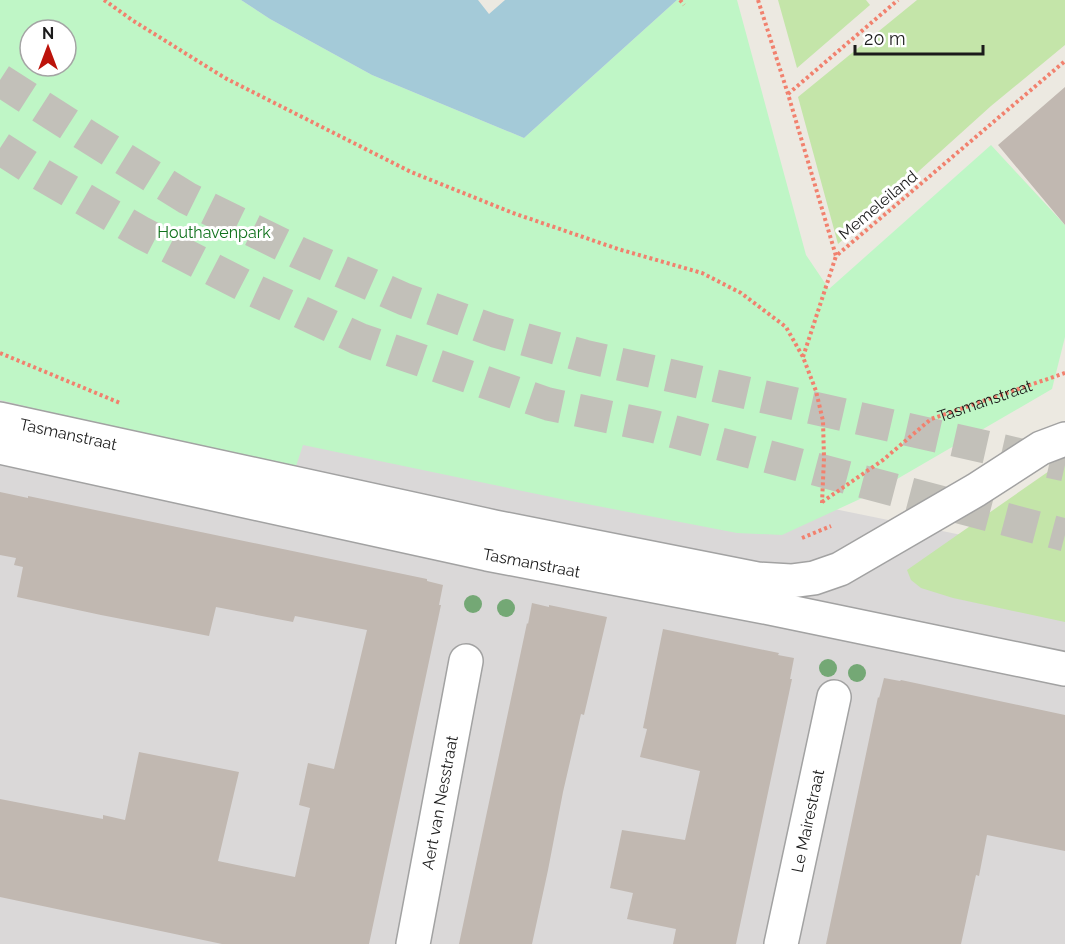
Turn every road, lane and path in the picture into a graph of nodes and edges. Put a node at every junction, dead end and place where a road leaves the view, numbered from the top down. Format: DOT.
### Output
graph roads {
  1 [pos="104,0"];
  2 [pos="680,0"];
  3 [pos="758,0"];
  4 [pos="898,0"];
  5 [pos="684,5"];
  6 [pos="1065,61"];
  7 [pos="788,94"];
  8 [pos="836,256"];
  9 [pos="803,357"];
  10 [pos="1065,373"];
  11 [pos="0,419"];
  12 [pos="1065,440"];
  13 [pos="0,447"];
  14 [pos="466,661"];
  15 [pos="1065,669"];
  16 [pos="834,697"];
  17 [pos="413,944"];
  18 [pos="781,944"];
  1 -- 9 [label="path"];
  2 -- 5 [label="path"];
  3 -- 7 [label="path, Memeleiland"];
  4 -- 7 [label="path"];
  6 -- 8 [label="path, Memeleiland"];
  7 -- 8 [label="path, Memeleiland"];
  8 -- 9 [label="path"];
  9 -- 10 [label="path, Tasmanstraat"];
  11 -- 12 [label="street, Tasmanstraat"];
  13 -- 15 [label="street, Tasmanstraat"];
  14 -- 17 [label="street, Aert van Nesstraat"];
  16 -- 18 [label="street, Le Mairestraat"];
}
